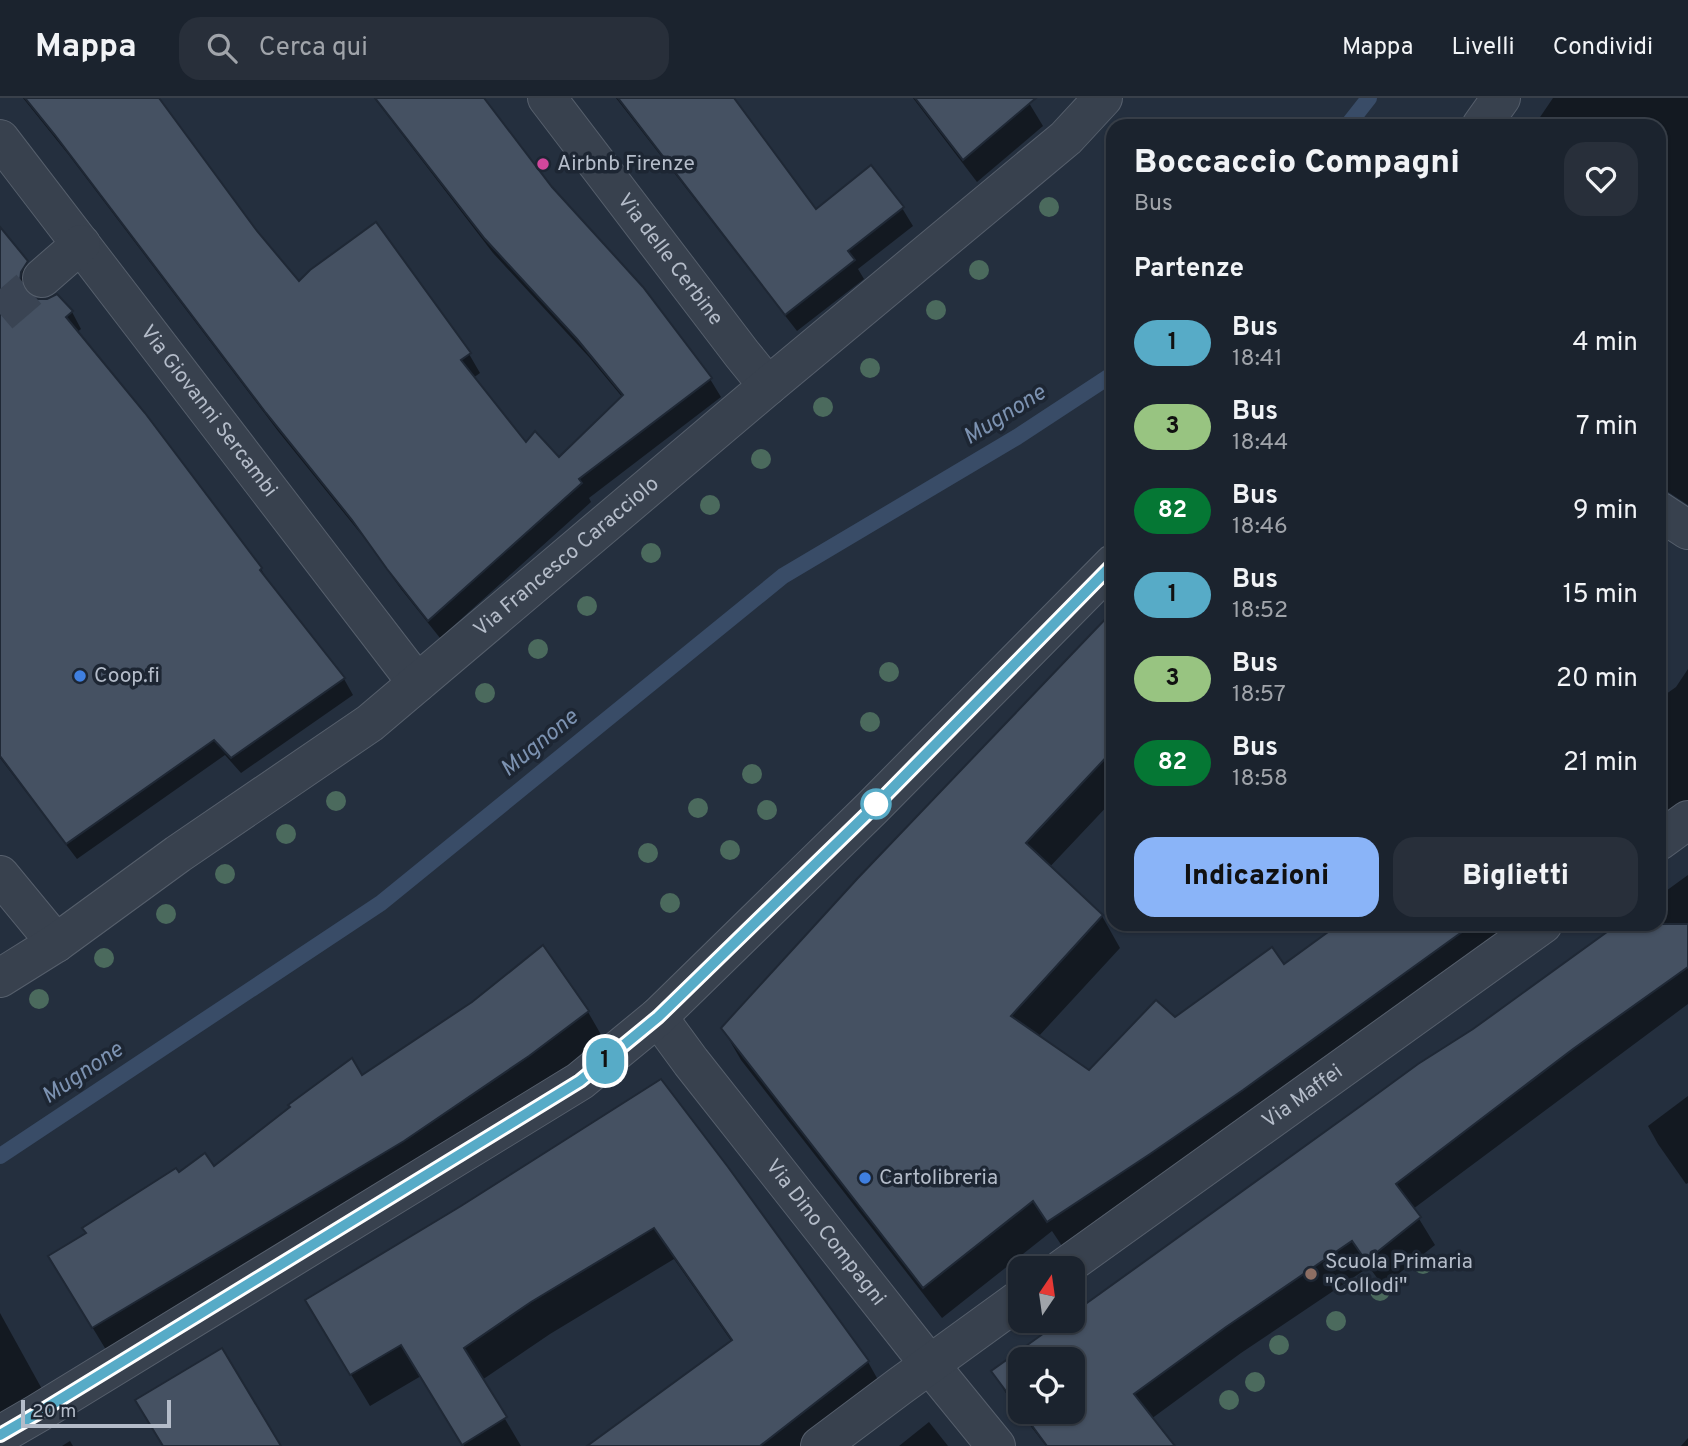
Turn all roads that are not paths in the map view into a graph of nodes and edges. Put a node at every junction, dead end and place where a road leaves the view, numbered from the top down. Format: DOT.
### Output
graph roads {
  1 [pos="547,98"];
  2 [pos="1501,98"];
  3 [pos="1101,99"];
  4 [pos="1486,119"];
  5 [pos="0,139"];
  6 [pos="81,244"];
  7 [pos="42,278"];
  8 [pos="768,386"];
  9 [pos="1666,516"];
  10 [pos="1688,530"];
  11 [pos="1106,571"];
  12 [pos="417,684"];
  13 [pos="1688,820"];
  14 [pos="1666,836"];
  15 [pos="0,874"];
  16 [pos="1533,931"];
  17 [pos="56,943"];
  18 [pos="0,978"];
  19 [pos="658,1017"];
  20 [pos="1080,1256"];
  21 [pos="1008,1308"];
  22 [pos="930,1365"];
  23 [pos="0,1435"];
  24 [pos="820,1446"];
  25 [pos="996,1446"];
  1 -- 8 [label="street, Via delle Cerbine"];
  2 -- 4 [label="street"];
  3 -- 8 [label="street, Via Francesco Caracciolo"];
  5 -- 6 [label="street, Via Giovanni Sercambi"];
  6 -- 7 [label="street"];
  6 -- 12 [label="street, Via Giovanni Sercambi"];
  8 -- 12 [label="street, Via Francesco Caracciolo"];
  9 -- 10 [label="street"];
  11 -- 19 [label="street"];
  12 -- 17 [label="street, Via Francesco Caracciolo"];
  13 -- 14 [label="street"];
  15 -- 17 [label="street"];
  16 -- 20 [label="street, Via Maffei"];
  17 -- 18 [label="street, Via Francesco Caracciolo"];
  19 -- 22 [label="street, Via Dino Compagni"];
  19 -- 23 [label="street"];
  21 -- 22 [label="street"];
  22 -- 24 [label="street"];
  22 -- 25 [label="street, Via Dino Compagni"];
}
